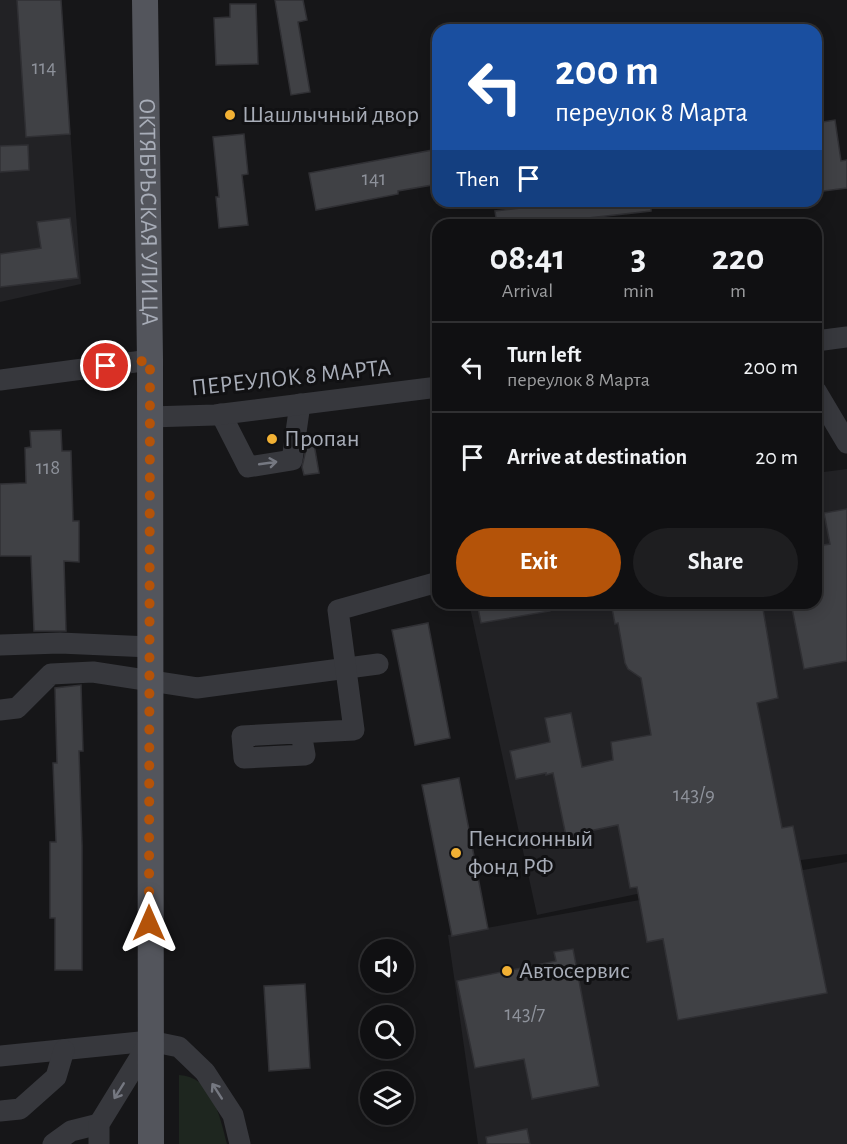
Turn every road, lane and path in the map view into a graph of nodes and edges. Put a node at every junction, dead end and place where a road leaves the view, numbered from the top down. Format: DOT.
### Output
graph roads {
  1 [pos="145,0"];
  2 [pos="847,337"];
  3 [pos="822,340"];
  4 [pos="150,360"];
  5 [pos="0,380"];
  6 [pos="432,388"];
  7 [pos="822,401"];
  8 [pos="300,404"];
  9 [pos="221,414"];
  10 [pos="150,417"];
  11 [pos="847,443"];
  12 [pos="432,584"];
  13 [pos="0,645"];
  14 [pos="150,647"];
  15 [pos="378,664"];
  16 [pos="345,668"];
  17 [pos="150,681"];
  18 [pos="0,710"];
  19 [pos="301,733"];
  20 [pos="150,1041"];
  21 [pos="64,1050"];
  22 [pos="0,1056"];
  23 [pos="0,1111"];
  24 [pos="99,1134"];
  25 [pos="53,1144"];
  26 [pos="68,1144"];
  27 [pos="151,1144"];
  28 [pos="240,1144"];
  1 -- 4 [label="main road, ОКТЯБРЬСКАЯ УЛИЦА"];
  2 -- 3 [label="street"];
  4 -- 5 [label="street"];
  4 -- 10 [label="main road, ОКТЯБРЬСКАЯ УЛИЦА"];
  6 -- 8 [label="street, ПЕРЕУЛОК 8 МАРТА"];
  7 -- 11 [label="street"];
  8 -- 9 [label="street, ПЕРЕУЛОК 8 МАРТА"];
  9 -- 8 [label="street, one-way"];
  9 -- 10 [label="street, ПЕРЕУЛОК 8 МАРТА"];
  10 -- 14 [label="main road, ОКТЯБРЬСКАЯ УЛИЦА"];
  12 -- 16 [label="street"];
  13 -- 14 [label="street"];
  14 -- 17 [label="main road, ОКТЯБРЬСКАЯ УЛИЦА"];
  15 -- 16 [label="street"];
  16 -- 17 [label="street"];
  16 -- 19 [label="street"];
  17 -- 18 [label="street"];
  17 -- 20 [label="main road, ОКТЯБРЬСКАЯ УЛИЦА"];
  20 -- 21 [label="street"];
  20 -- 24 [label="street, one-way"];
  20 -- 27 [label="main road, ОКТЯБРЬСКАЯ УЛИЦА"];
  28 -- 20 [label="street, one-way"];
  21 -- 22 [label="street"];
  21 -- 23 [label="street"];
  24 -- 25 [label="street"];
  24 -- 26 [label="street"];
}
